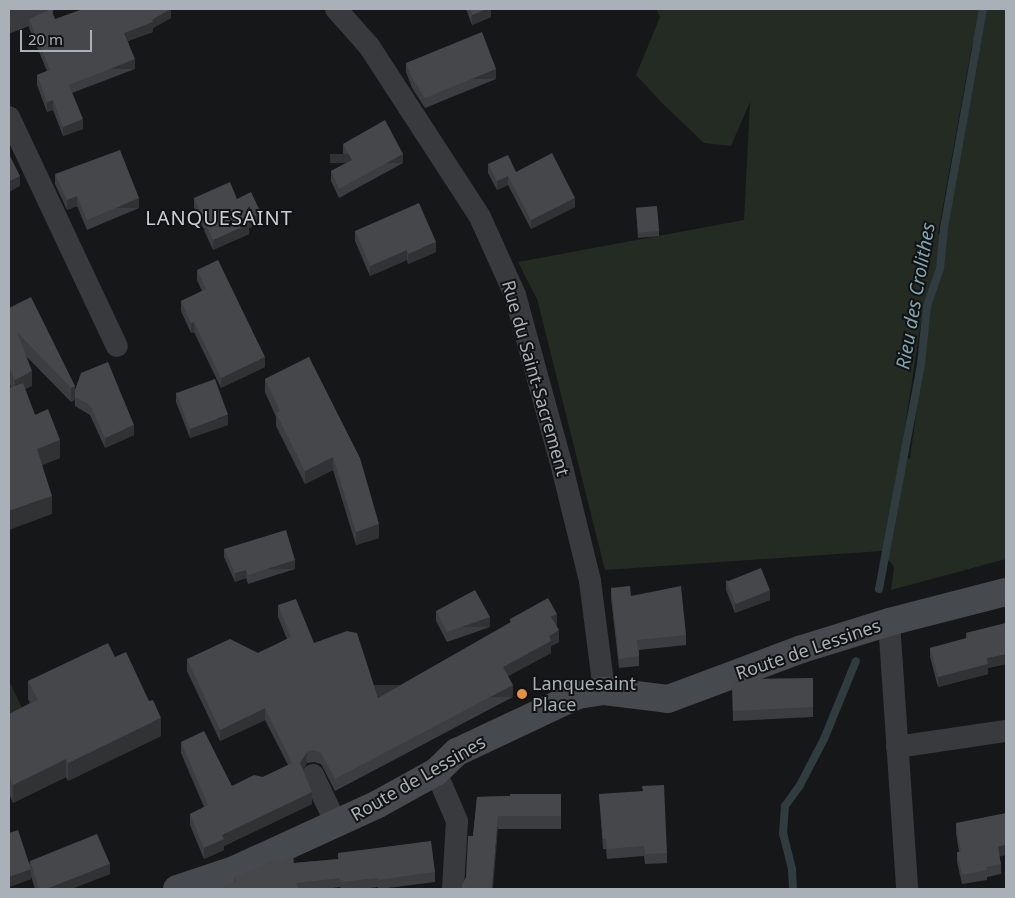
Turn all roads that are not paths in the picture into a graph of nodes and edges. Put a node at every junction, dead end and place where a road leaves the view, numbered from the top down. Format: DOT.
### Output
graph roads {
  1 [pos="43,9"];
  2 [pos="336,9"];
  3 [pos="9,22"];
  4 [pos="9,117"];
  5 [pos="117,346"];
  6 [pos="1006,592"];
  7 [pos="889,622"];
  8 [pos="604,691"];
  9 [pos="1006,731"];
  10 [pos="898,747"];
  11 [pos="436,772"];
  12 [pos="313,776"];
  13 [pos="336,823"];
  14 [pos="177,889"];
  15 [pos="453,889"];
  16 [pos="907,889"];
  1 -- 3 [label="street"];
  2 -- 8 [label="street, Rue du Saint-Sacrement"];
  4 -- 5 [label="street"];
  6 -- 7 [label="main road, Route de Lessines"];
  7 -- 8 [label="main road, Route de Lessines"];
  7 -- 10 [label="street"];
  8 -- 11 [label="main road, Route de Lessines"];
  9 -- 10 [label="street"];
  10 -- 16 [label="street"];
  11 -- 13 [label="main road, Route de Lessines"];
  11 -- 15 [label="street"];
  12 -- 13 [label="street"];
  13 -- 14 [label="main road, Route de Lessines"];
}
